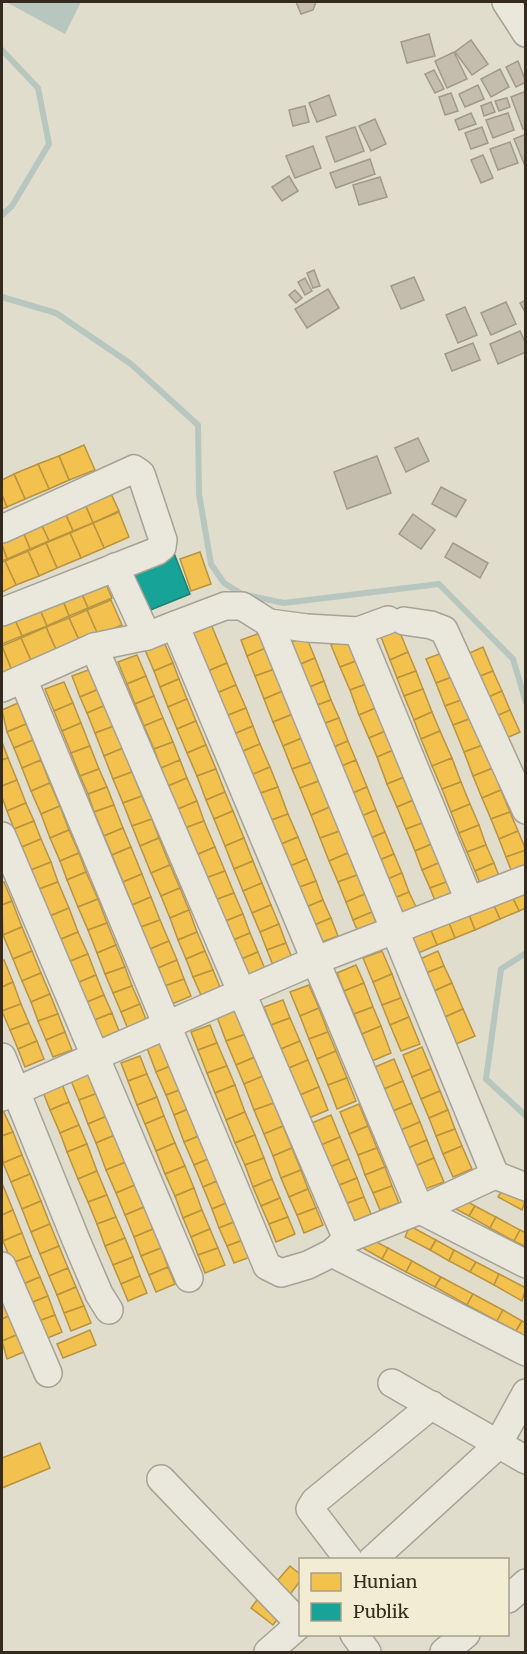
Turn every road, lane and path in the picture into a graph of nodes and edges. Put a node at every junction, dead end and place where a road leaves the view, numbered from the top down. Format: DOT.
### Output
graph roads {
  1 [pos="506,2"];
  2 [pos="525,33"];
  3 [pos="2,529"];
  4 [pos="115,567"];
  5 [pos="2,612"];
  6 [pos="269,623"];
  7 [pos="175,625"];
  8 [pos="358,631"];
  9 [pos="147,636"];
  10 [pos="94,647"];
  11 [pos="12,684"];
  12 [pos="518,776"];
  13 [pos="525,810"];
  14 [pos="2,836"];
  15 [pos="525,879"];
  16 [pos="469,900"];
  17 [pos="395,931"];
  18 [pos="314,961"];
  19 [pos="241,995"];
  20 [pos="167,1024"];
  21 [pos="96,1053"];
  22 [pos="2,1057"];
  23 [pos="8,1094"];
  24 [pos="495,1175"];
  25 [pos="525,1187"];
  26 [pos="420,1210"];
  27 [pos="339,1246"];
  28 [pos="525,1264"];
  29 [pos="2,1266"];
  30 [pos="189,1278"];
  31 [pos="109,1310"];
  32 [pos="525,1352"];
  33 [pos="48,1373"];
  34 [pos="392,1383"];
  35 [pos="525,1393"];
  36 [pos="432,1405"];
  37 [pos="497,1446"];
  38 [pos="525,1460"];
  39 [pos="161,1479"];
  40 [pos="347,1558"];
  41 [pos="374,1558"];
  42 [pos="525,1583"];
  43 [pos="509,1597"];
  44 [pos="299,1623"];
  45 [pos="299,1625"];
  46 [pos="355,1636"];
  47 [pos="467,1636"];
  48 [pos="469,1636"];
  49 [pos="268,1653"];
  50 [pos="367,1653"];
  51 [pos="444,1653"];
  52 [pos="478,1653"];
  1 -- 2 [label="street"];
  3 -- 4 [label="street"];
  4 -- 5 [label="street"];
  4 -- 9 [label="street"];
  6 -- 7 [label="street"];
  6 -- 8 [label="street"];
  6 -- 17 [label="street"];
  7 -- 9 [label="street"];
  7 -- 18 [label="street"];
  8 -- 12 [label="street"];
  8 -- 16 [label="street"];
  9 -- 10 [label="street"];
  10 -- 11 [label="street"];
  10 -- 19 [label="street"];
  11 -- 20 [label="street"];
  12 -- 13 [label="street"];
  14 -- 21 [label="street"];
  15 -- 16 [label="street"];
  16 -- 17 [label="street"];
  17 -- 18 [label="street"];
  17 -- 24 [label="street"];
  18 -- 19 [label="street"];
  18 -- 26 [label="street"];
  19 -- 20 [label="street"];
  19 -- 27 [label="street"];
  20 -- 21 [label="street"];
  20 -- 27 [label="street"];
  21 -- 23 [label="street"];
  21 -- 30 [label="street"];
  22 -- 23 [label="street"];
  23 -- 31 [label="street"];
  24 -- 25 [label="street"];
  24 -- 26 [label="street"];
  26 -- 27 [label="street"];
  26 -- 28 [label="street"];
  27 -- 32 [label="street"];
  29 -- 33 [label="street"];
  34 -- 36 [label="street"];
  35 -- 37 [label="street"];
  36 -- 37 [label="street"];
  36 -- 40 [label="street"];
  37 -- 38 [label="street"];
  37 -- 41 [label="street"];
  39 -- 44 [label="street"];
  42 -- 43 [label="street"];
  45 -- 49 [label="street"];
  46 -- 50 [label="street"];
  47 -- 51 [label="street"];
  48 -- 52 [label="street"];
}
